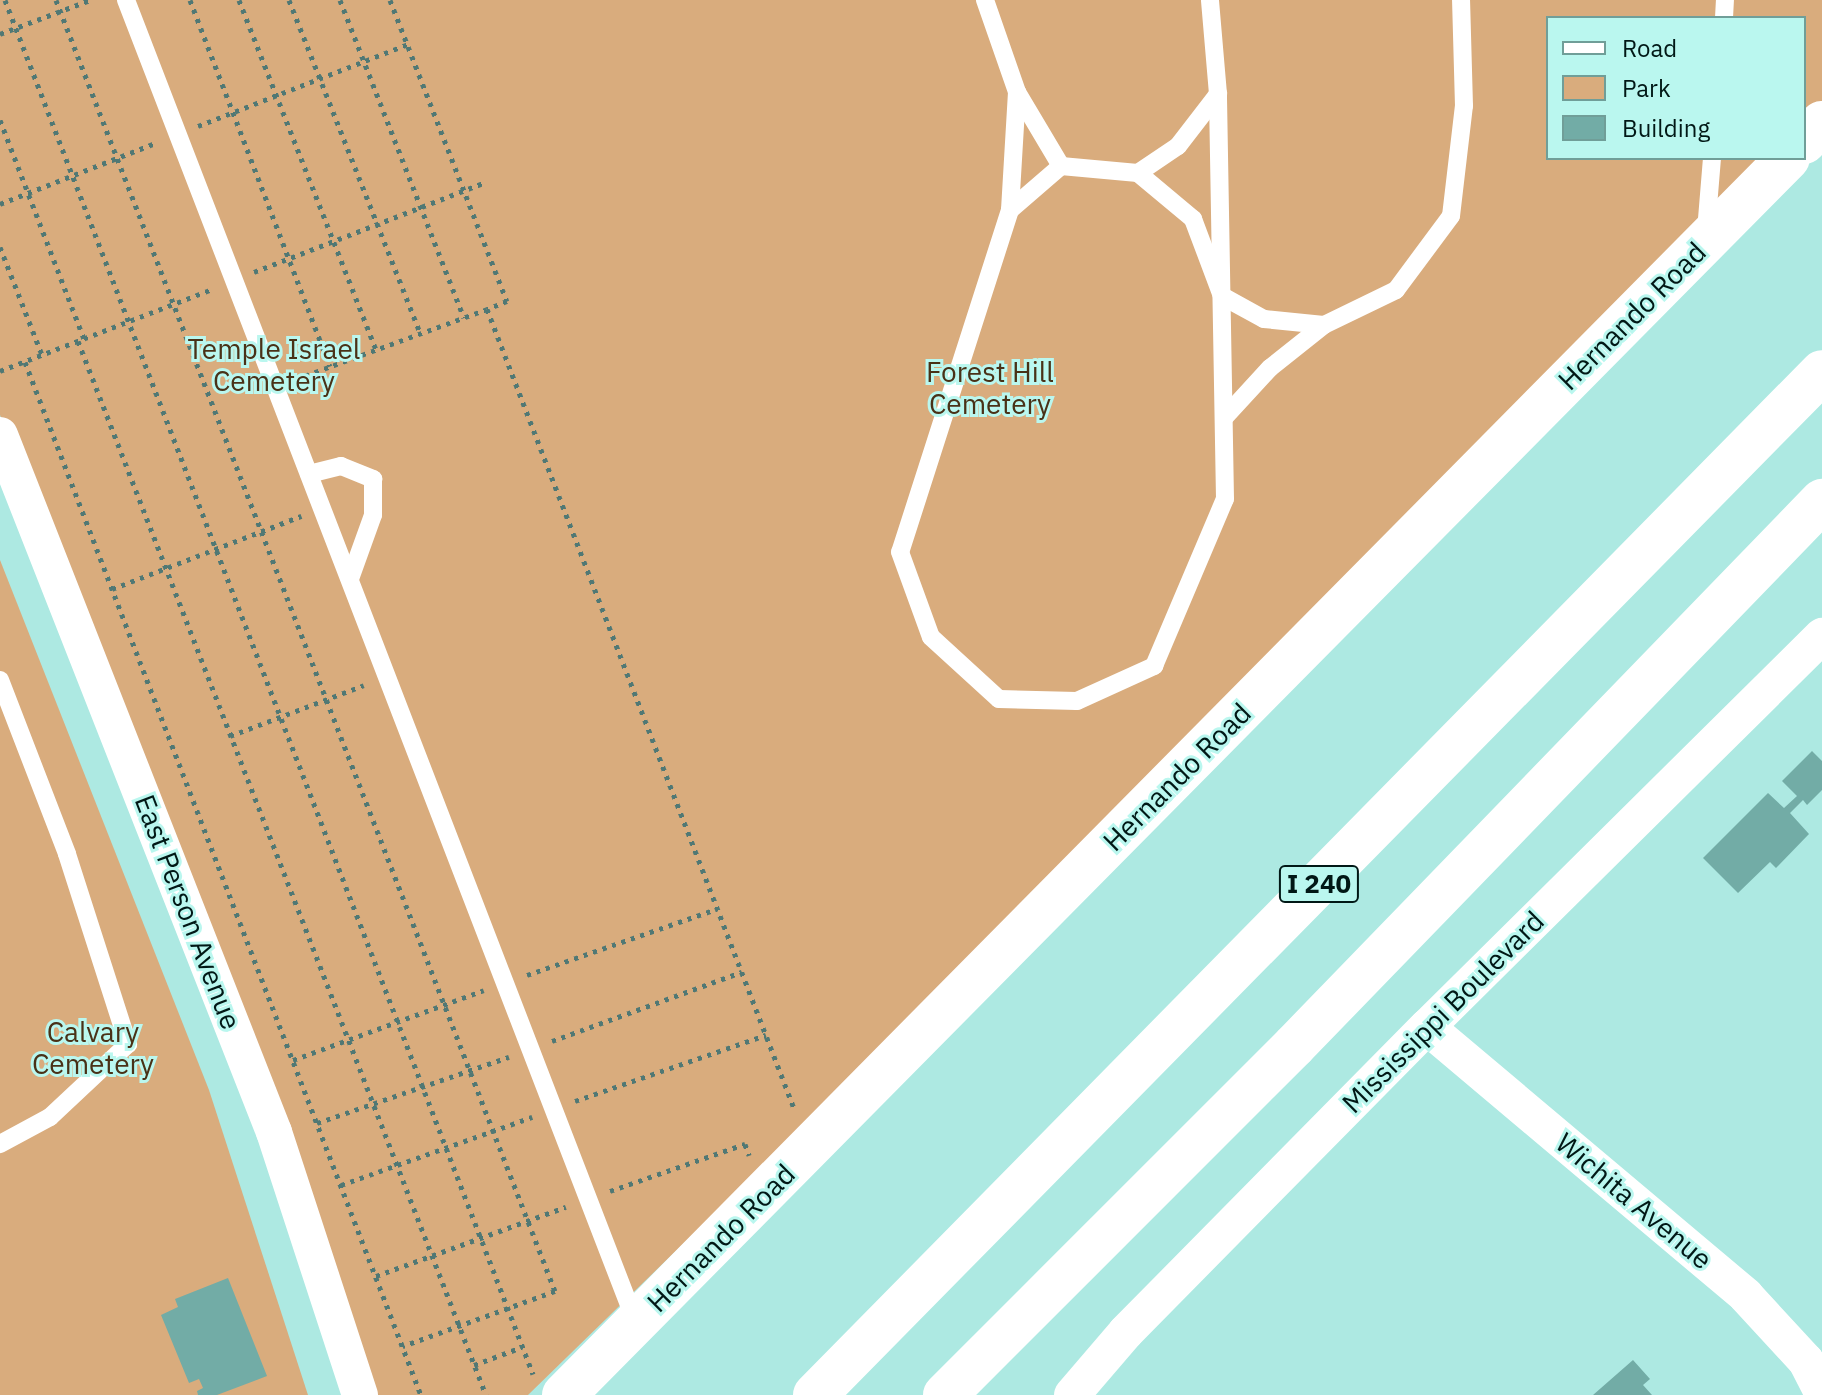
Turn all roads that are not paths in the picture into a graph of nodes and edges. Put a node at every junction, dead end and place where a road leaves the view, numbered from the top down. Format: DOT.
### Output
graph roads {
  1 [pos="126,0"];
  2 [pos="985,0"];
  3 [pos="1210,0"];
  4 [pos="1461,0"];
  5 [pos="1017,92"];
  6 [pos="1218,94"];
  7 [pos="1822,123"];
  8 [pos="1806,140"];
  9 [pos="1712,160"];
  10 [pos="1786,160"];
  11 [pos="1061,166"];
  12 [pos="1138,173"];
  13 [pos="1010,210"];
  14 [pos="1705,242"];
  15 [pos="1222,296"];
  16 [pos="1324,325"];
  17 [pos="1822,372"];
  18 [pos="1224,418"];
  19 [pos="0,435"];
  20 [pos="309,474"];
  21 [pos="1822,501"];
  22 [pos="350,579"];
  23 [pos="1822,636"];
  24 [pos="0,680"];
  25 [pos="1427,1027"];
  26 [pos="0,1144"];
  27 [pos="636,1323"];
  28 [pos="549,1385"];
  29 [pos="1822,1392"];
  30 [pos="360,1395"];
  31 [pos="815,1395"];
  32 [pos="945,1395"];
  33 [pos="1072,1395"];
  1 -- 20 [label="lane"];
  2 -- 5 [label="lane"];
  3 -- 6 [label="lane"];
  4 -- 16 [label="lane"];
  5 -- 11 [label="lane"];
  5 -- 13 [label="lane"];
  6 -- 12 [label="lane"];
  6 -- 15 [label="lane"];
  7 -- 8 [label="main road"];
  9 -- 14 [label="lane"];
  10 -- 14 [label="main road, Hernando Road"];
  11 -- 12 [label="lane"];
  11 -- 13 [label="lane"];
  12 -- 15 [label="lane"];
  13 -- 18 [label="lane"];
  14 -- 27 [label="main road, Hernando Road"];
  15 -- 16 [label="lane"];
  15 -- 18 [label="lane"];
  16 -- 18 [label="lane"];
  17 -- 31 [label="main road, I 240"];
  19 -- 30 [label="street, East Person Avenue"];
  20 -- 22 [label="lane"];
  20 -- 22 [label="lane"];
  21 -- 32 [label="main road"];
  22 -- 27 [label="lane"];
  23 -- 25 [label="street, Mississippi Boulevard"];
  24 -- 26 [label="lane"];
  25 -- 29 [label="street, Wichita Avenue"];
  25 -- 33 [label="street, Mississippi Boulevard"];
  27 -- 28 [label="main road, Hernando Road"];
}
